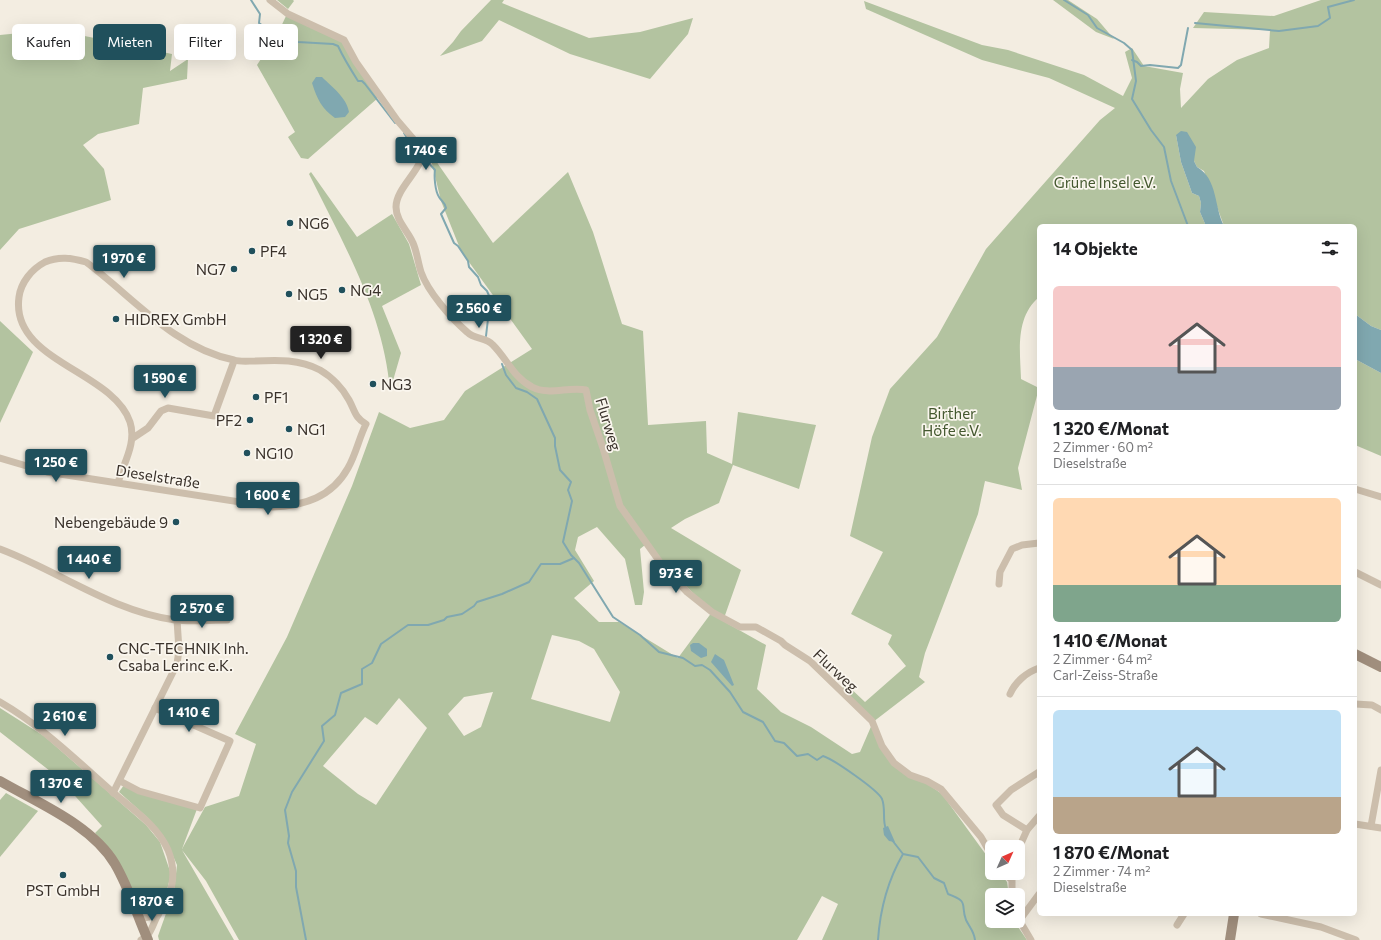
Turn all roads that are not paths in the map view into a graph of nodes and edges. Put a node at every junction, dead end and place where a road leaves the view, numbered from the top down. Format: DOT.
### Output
graph roads {
  1 [pos="270,0"];
  2 [pos="234,361"];
  3 [pos="133,438"];
  4 [pos="0,458"];
  5 [pos="118,484"];
  6 [pos="1357,490"];
  7 [pos="1381,497"];
  8 [pos="1037,543"];
  9 [pos="0,549"];
  10 [pos="1357,573"];
  11 [pos="999,584"];
  12 [pos="1381,585"];
  13 [pos="176,620"];
  14 [pos="227,620"];
  15 [pos="1357,655"];
  16 [pos="1381,667"];
  17 [pos="1037,669"];
  18 [pos="1010,694"];
  19 [pos="0,702"];
  20 [pos="1357,704"];
  21 [pos="155,708"];
  22 [pos="1381,710"];
  23 [pos="1381,770"];
  24 [pos="1037,773"];
  25 [pos="0,781"];
  26 [pos="120,781"];
  27 [pos="113,793"];
  28 [pos="1037,818"];
  29 [pos="1357,824"];
  30 [pos="1371,826"];
  31 [pos="1381,828"];
  32 [pos="1027,830"];
  33 [pos="1022,840"];
  34 [pos="985,845"];
  35 [pos="1037,896"];
  36 [pos="1025,912"];
  37 [pos="137,914"];
  38 [pos="158,915"];
  39 [pos="1183,916"];
  40 [pos="1234,916"];
  41 [pos="1269,916"];
  42 [pos="1177,926"];
  43 [pos="1024,928"];
  44 [pos="145,939"];
  45 [pos="1031,940"];
  46 [pos="1230,940"];
  47 [pos="1356,940"];
  1 -- 34 [label="street, Flurweg"];
  2 -- 3 [label="street"];
  2 -- 3 [label="street"];
  2 -- 5 [label="street, Dieselstraße"];
  3 -- 5 [label="street"];
  4 -- 5 [label="street, Dieselstraße"];
  6 -- 7 [label="street"];
  8 -- 11 [label="street"];
  9 -- 13 [label="street"];
  10 -- 12 [label="street"];
  13 -- 14 [label="street"];
  13 -- 21 [label="street"];
  15 -- 16 [label="street"];
  17 -- 18 [label="street"];
  19 -- 27 [label="street"];
  20 -- 22 [label="street"];
  21 -- 26 [label="street"];
  21 -- 26 [label="street"];
  23 -- 30 [label="street"];
  24 -- 32 [label="street"];
  25 -- 37 [label="street"];
  26 -- 27 [label="street"];
  27 -- 38 [label="street"];
  28 -- 32 [label="street"];
  29 -- 30 [label="street"];
  30 -- 31 [label="street"];
  32 -- 33 [label="street"];
  35 -- 36 [label="street"];
  37 -- 38 [label="street"];
  37 -- 44 [label="street"];
  38 -- 44 [label="street"];
  39 -- 42 [label="street"];
  40 -- 46 [label="street"];
  41 -- 47 [label="street"];
  43 -- 45 [label="street"];
}
